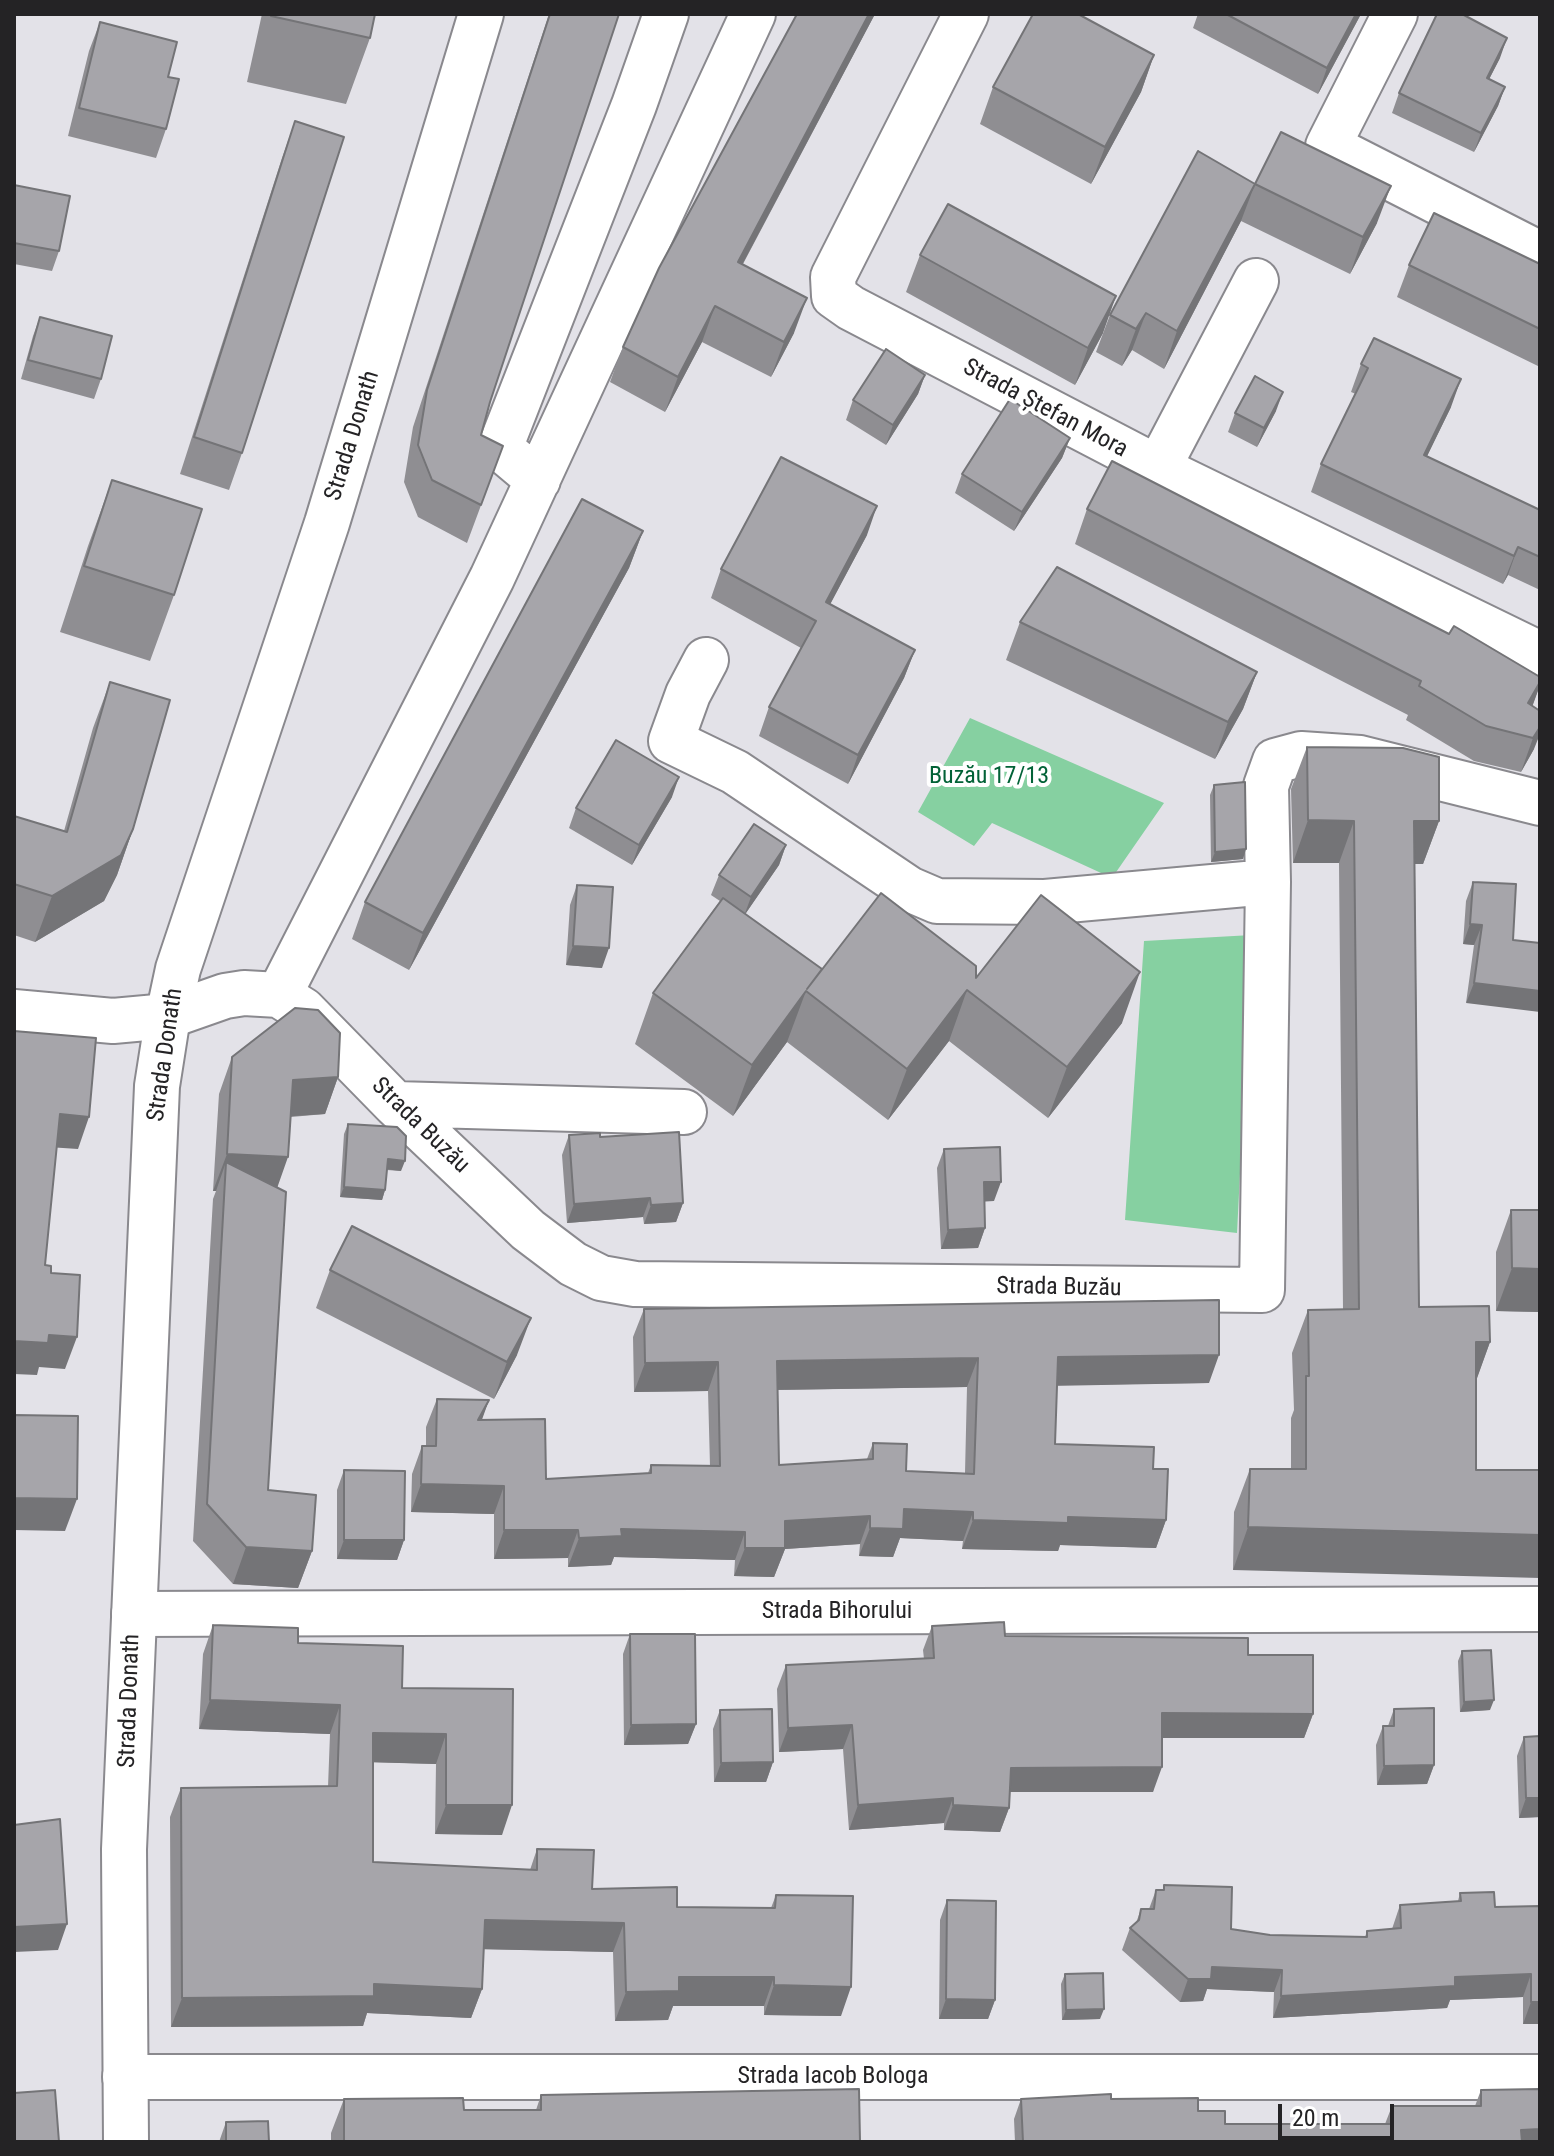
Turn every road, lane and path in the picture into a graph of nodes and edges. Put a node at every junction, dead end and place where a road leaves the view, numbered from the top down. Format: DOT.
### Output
graph roads {
  1 [pos="481,14"];
  2 [pos="666,14"];
  3 [pos="753,14"];
  4 [pos="966,14"];
  5 [pos="1395,14"];
  6 [pos="1540,254"];
  7 [pos="1256,281"];
  8 [pos="1158,468"];
  9 [pos="538,480"];
  10 [pos="1540,654"];
  11 [pos="706,660"];
  12 [pos="1540,803"];
  13 [pos="1268,882"];
  14 [pos="279,995"];
  15 [pos="14,1012"];
  16 [pos="168,1016"];
  17 [pos="395,1104"];
  18 [pos="684,1112"];
  19 [pos="1540,1609"];
  20 [pos="134,1614"];
  21 [pos="125,2077"];
  22 [pos="1540,2077"];
  23 [pos="126,2142"];
  1 -- 16 [label="street, Strada Donath"];
  2 -- 9 [label="street"];
  3 -- 9 [label="street"];
  4 -- 8 [label="street, Strada Ștefan Mora"];
  5 -- 6 [label="street"];
  7 -- 8 [label="street"];
  8 -- 10 [label="street, Strada Ștefan Mora"];
  9 -- 14 [label="street"];
  11 -- 13 [label="street"];
  12 -- 13 [label="street, Strada Buzău"];
  13 -- 17 [label="street, Strada Buzău"];
  14 -- 16 [label="street"];
  14 -- 17 [label="street, Strada Buzău"];
  15 -- 16 [label="street"];
  16 -- 20 [label="street, Strada Donath"];
  17 -- 18 [label="street"];
  19 -- 20 [label="street, Strada Bihorului"];
  20 -- 21 [label="street, Strada Donath"];
  21 -- 22 [label="street, Strada Iacob Bologa"];
  21 -- 23 [label="street, Strada Donath"];
}
